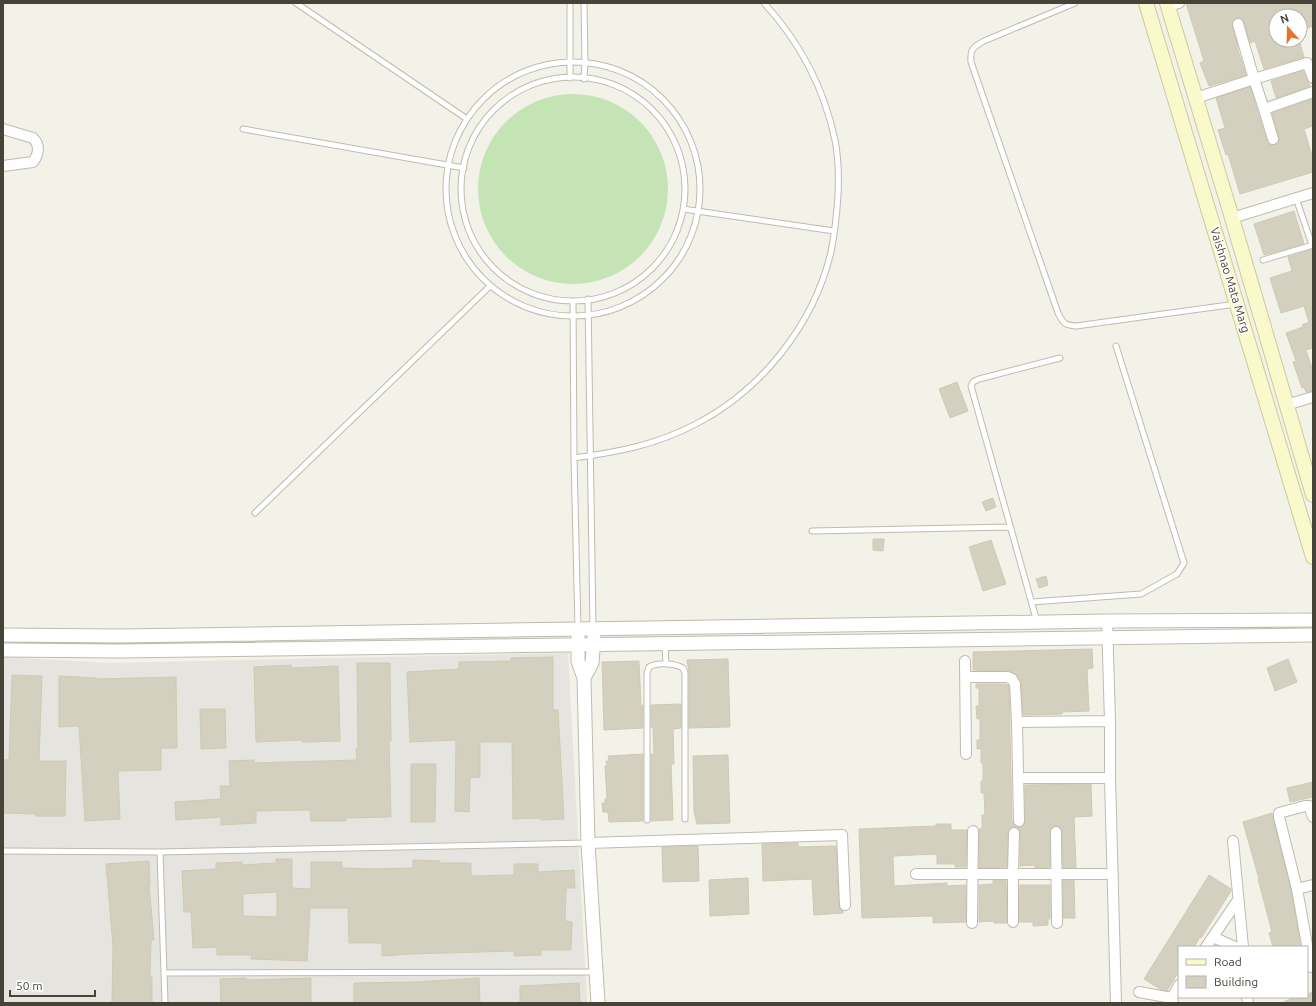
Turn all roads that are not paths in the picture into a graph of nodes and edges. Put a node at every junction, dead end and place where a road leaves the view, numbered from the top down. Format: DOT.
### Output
graph roads {
  1 [pos="296,3"];
  2 [pos="570,3"];
  3 [pos="584,3"];
  4 [pos="764,3"];
  5 [pos="1075,3"];
  6 [pos="1146,3"];
  7 [pos="1171,7"];
  8 [pos="1152,22"];
  9 [pos="1238,24"];
  10 [pos="570,62"];
  11 [pos="585,62"];
  12 [pos="570,78"];
  13 [pos="584,78"];
  14 [pos="1313,78"];
  15 [pos="1254,79"];
  16 [pos="1313,92"];
  17 [pos="1196,98"];
  18 [pos="1264,109"];
  19 [pos="467,119"];
  20 [pos="3,129"];
  21 [pos="243,129"];
  22 [pos="1273,138"];
  23 [pos="448,165"];
  24 [pos="3,166"];
  25 [pos="464,168"];
  26 [pos="1313,193"];
  27 [pos="1296,198"];
  28 [pos="683,209"];
  29 [pos="698,212"];
  30 [pos="1232,218"];
  31 [pos="834,231"];
  32 [pos="1313,245"];
  33 [pos="1263,260"];
  34 [pos="490,286"];
  35 [pos="588,299"];
  36 [pos="572,301"];
  37 [pos="1237,304"];
  38 [pos="588,315"];
  39 [pos="573,316"];
  40 [pos="1116,346"];
  41 [pos="1060,358"];
  42 [pos="1313,397"];
  43 [pos="1286,405"];
  44 [pos="590,456"];
  45 [pos="574,458"];
  46 [pos="1312,487"];
  47 [pos="255,513"];
  48 [pos="1010,527"];
  49 [pos="812,531"];
  50 [pos="1313,557"];
  51 [pos="1032,602"];
  52 [pos="1313,620"];
  53 [pos="1107,621"];
  54 [pos="1037,623"];
  55 [pos="578,630"];
  56 [pos="594,630"];
  57 [pos="3,635"];
  58 [pos="1313,635"];
  59 [pos="1108,637"];
  60 [pos="665,644"];
  61 [pos="578,645"];
  62 [pos="594,645"];
  63 [pos="3,650"];
  64 [pos="965,661"];
  65 [pos="666,664"];
  66 [pos="965,677"];
  67 [pos="584,678"];
  68 [pos="1017,722"];
  69 [pos="1110,722"];
  70 [pos="966,754"];
  71 [pos="1019,778"];
  72 [pos="1110,778"];
  73 [pos="1313,817"];
  74 [pos="685,819"];
  75 [pos="647,820"];
  76 [pos="1019,821"];
  77 [pos="973,831"];
  78 [pos="1056,832"];
  79 [pos="1014,833"];
  80 [pos="1233,841"];
  81 [pos="588,843"];
  82 [pos="3,851"];
  83 [pos="160,852"];
  84 [pos="916,874"];
  85 [pos="973,874"];
  86 [pos="1012,874"];
  87 [pos="1056,874"];
  88 [pos="1113,874"];
  89 [pos="1313,885"];
  90 [pos="1297,889"];
  91 [pos="1238,900"];
  92 [pos="845,905"];
  93 [pos="1014,922"];
  94 [pos="972,923"];
  95 [pos="1057,923"];
  96 [pos="1213,937"];
  97 [pos="1207,946"];
  98 [pos="1233,946"];
  99 [pos="1243,946"];
  100 [pos="1306,946"];
  101 [pos="1308,955"];
  102 [pos="1310,967"];
  103 [pos="597,972"];
  104 [pos="164,973"];
  105 [pos="1178,987"];
  106 [pos="1139,992"];
  107 [pos="1172,1000"];
  108 [pos="165,1003"];
  109 [pos="598,1003"];
  110 [pos="1116,1003"];
  1 -- 19 [label="lane"];
  2 -- 10 [label="lane"];
  3 -- 11 [label="lane"];
  4 -- 31 [label="lane"];
  5 -- 37 [label="lane"];
  6 -- 8 [label="main road, Vaishnao Mata Marg"];
  7 -- 8 [label="main road"];
  7 -- 17 [label="main road, Vaishnao Mata Marg"];
  8 -- 37 [label="main road, Vaishnao Mata Marg"];
  9 -- 15 [label="street"];
  10 -- 11 [label="lane"];
  10 -- 12 [label="lane"];
  10 -- 19 [label="lane"];
  11 -- 13 [label="lane"];
  11 -- 29 [label="lane"];
  12 -- 13 [label="lane"];
  12 -- 25 [label="lane"];
  13 -- 28 [label="lane"];
  14 -- 15 [label="street"];
  15 -- 17 [label="street"];
  15 -- 18 [label="street"];
  16 -- 18 [label="street"];
  17 -- 30 [label="main road, Vaishnao Mata Marg"];
  18 -- 22 [label="street"];
  19 -- 23 [label="lane"];
  20 -- 24 [label="street"];
  21 -- 23 [label="lane"];
  23 -- 25 [label="lane"];
  23 -- 34 [label="lane"];
  25 -- 36 [label="lane"];
  26 -- 27 [label="street"];
  27 -- 30 [label="street"];
  27 -- 32 [label="lane"];
  28 -- 29 [label="lane"];
  28 -- 35 [label="lane"];
  29 -- 31 [label="lane"];
  29 -- 38 [label="lane"];
  30 -- 43 [label="main road, Vaishnao Mata Marg"];
  31 -- 44 [label="lane"];
  32 -- 33 [label="lane"];
  34 -- 39 [label="lane"];
  34 -- 47 [label="lane"];
  35 -- 36 [label="lane"];
  35 -- 38 [label="lane"];
  36 -- 39 [label="lane"];
  37 -- 50 [label="main road, Vaishnao Mata Marg"];
  38 -- 39 [label="lane"];
  38 -- 44 [label="lane"];
  39 -- 45 [label="lane"];
  40 -- 51 [label="lane"];
  41 -- 48 [label="lane"];
  42 -- 43 [label="street"];
  43 -- 46 [label="main road, Vaishnao Mata Marg"];
  44 -- 45 [label="lane"];
  44 -- 56 [label="lane"];
  45 -- 55 [label="lane"];
  48 -- 49 [label="lane"];
  48 -- 51 [label="lane"];
  51 -- 54 [label="lane"];
  52 -- 53 [label="street"];
  53 -- 54 [label="street"];
  53 -- 59 [label="street"];
  54 -- 56 [label="street"];
  55 -- 56 [label="street"];
  55 -- 57 [label="street"];
  55 -- 61 [label="street"];
  56 -- 62 [label="street"];
  58 -- 59 [label="street"];
  59 -- 60 [label="street"];
  59 -- 69 [label="street"];
  60 -- 62 [label="street"];
  60 -- 65 [label="lane"];
  61 -- 62 [label="street"];
  61 -- 63 [label="street"];
  61 -- 67 [label="street"];
  62 -- 67 [label="street"];
  64 -- 66 [label="street"];
  65 -- 74 [label="lane"];
  65 -- 75 [label="lane"];
  66 -- 68 [label="street"];
  66 -- 70 [label="street"];
  67 -- 81 [label="street"];
  68 -- 69 [label="street"];
  68 -- 71 [label="street"];
  69 -- 72 [label="street"];
  71 -- 72 [label="street"];
  71 -- 76 [label="street"];
  72 -- 88 [label="street"];
  73 -- 90 [label="street"];
  77 -- 85 [label="street"];
  78 -- 87 [label="street"];
  79 -- 86 [label="street"];
  80 -- 91 [label="street"];
  81 -- 83 [label="lane"];
  81 -- 92 [label="street"];
  81 -- 103 [label="street"];
  82 -- 83 [label="lane"];
  83 -- 104 [label="lane"];
  84 -- 85 [label="street"];
  85 -- 86 [label="street"];
  85 -- 94 [label="street"];
  86 -- 87 [label="street"];
  86 -- 93 [label="street"];
  87 -- 88 [label="street"];
  87 -- 95 [label="street"];
  88 -- 110 [label="street"];
  89 -- 90 [label="street"];
  90 -- 100 [label="street"];
  91 -- 96 [label="street"];
  91 -- 99 [label="street"];
  96 -- 97 [label="street"];
  96 -- 98 [label="street"];
  101 -- 102 [label="street"];
  103 -- 104 [label="lane"];
  103 -- 109 [label="street"];
  104 -- 108 [label="lane"];
  105 -- 107 [label="street"];
  106 -- 107 [label="street"];
}
